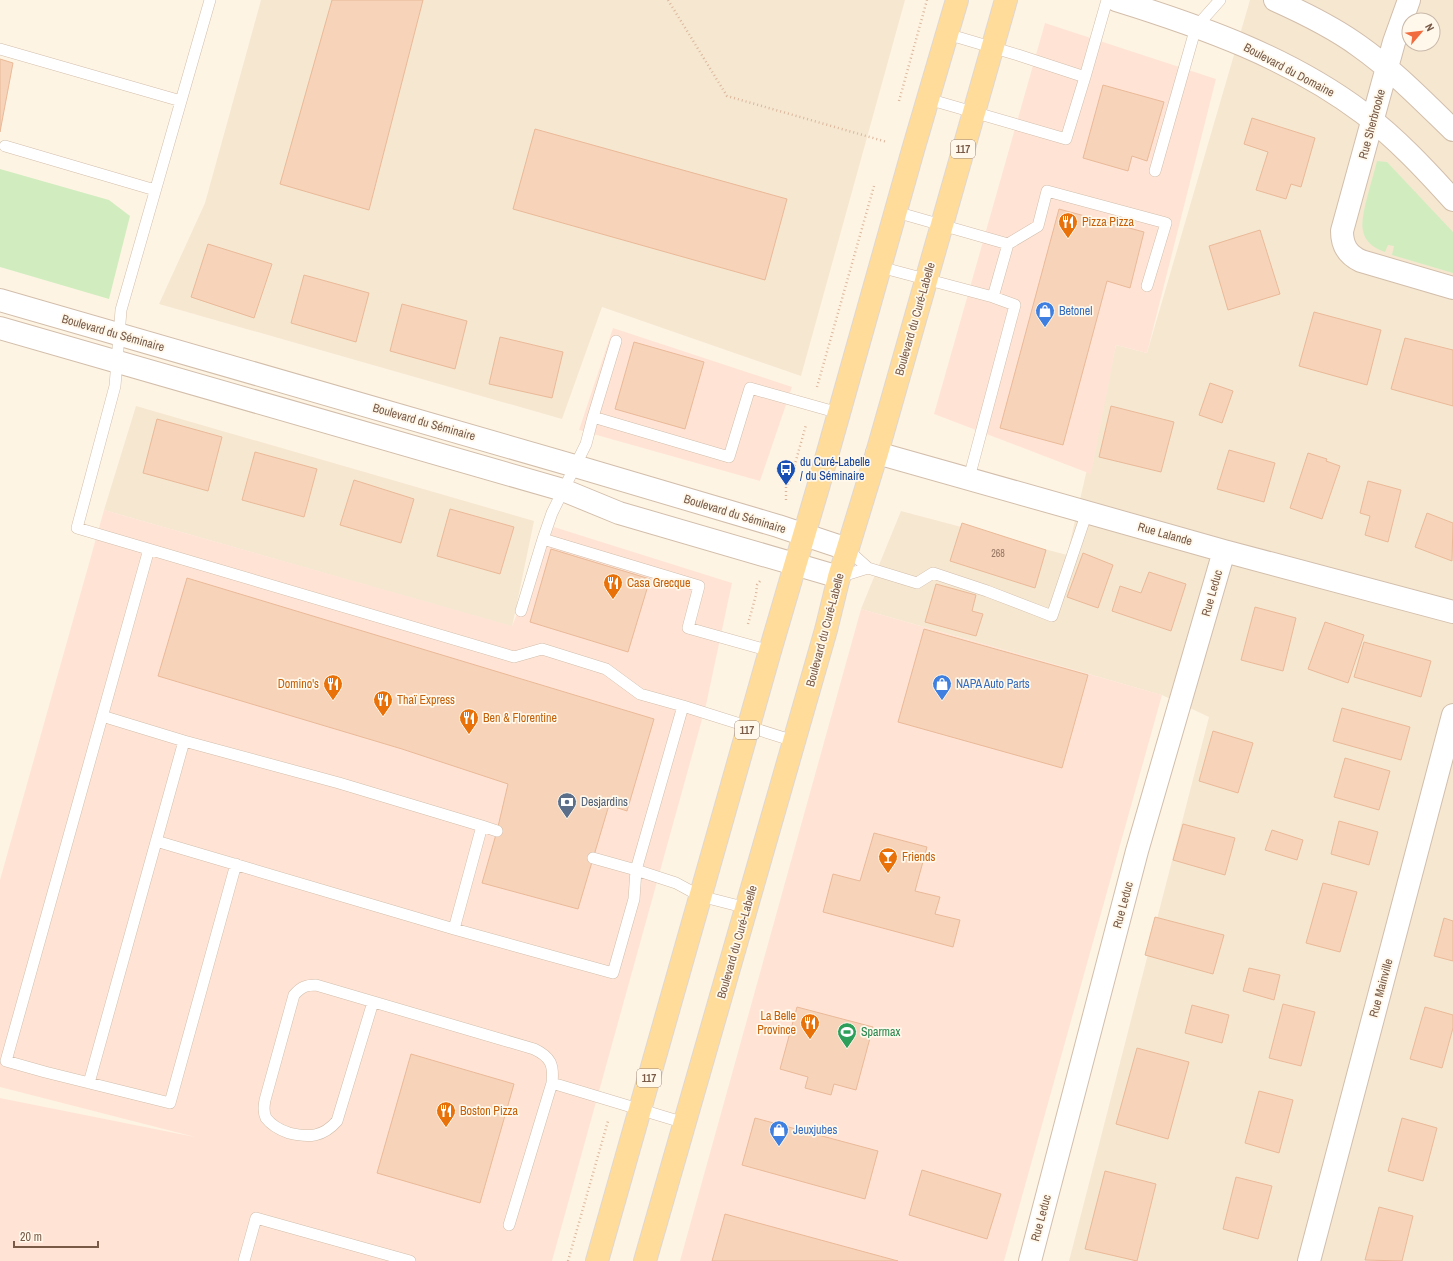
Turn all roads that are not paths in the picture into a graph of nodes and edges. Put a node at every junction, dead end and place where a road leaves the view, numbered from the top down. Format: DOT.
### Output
graph roads {
  1 [pos="210,0"];
  2 [pos="957,0"];
  3 [pos="1006,0"];
  4 [pos="1107,0"];
  5 [pos="1116,0"];
  6 [pos="1220,0"];
  7 [pos="1275,0"];
  8 [pos="1409,0"];
  9 [pos="1196,27"];
  10 [pos="947,34"];
  11 [pos="992,48"];
  12 [pos="0,49"];
  13 [pos="1387,69"];
  14 [pos="1085,78"];
  15 [pos="928,99"];
  16 [pos="181,101"];
  17 [pos="974,112"];
  18 [pos="1373,121"];
  19 [pos="1453,130"];
  20 [pos="5,146"];
  21 [pos="1155,171"];
  22 [pos="155,190"];
  23 [pos="1453,200"];
  24 [pos="896,212"];
  25 [pos="942,225"];
  26 [pos="1008,244"];
  27 [pos="880,267"];
  28 [pos="927,279"];
  29 [pos="1147,286"];
  30 [pos="1453,288"];
  31 [pos="993,297"];
  32 [pos="0,300"];
  33 [pos="0,328"];
  34 [pos="118,334"];
  35 [pos="616,341"];
  36 [pos="118,361"];
  37 [pos="840,413"];
  38 [pos="593,417"];
  39 [pos="877,453"];
  40 [pos="575,466"];
  41 [pos="968,478"];
  42 [pos="563,490"];
  43 [pos="1087,512"];
  44 [pos="804,536"];
  45 [pos="544,539"];
  46 [pos="149,549"];
  47 [pos="847,550"];
  48 [pos="1224,551"];
  49 [pos="795,565"];
  50 [pos="868,568"];
  51 [pos="839,578"];
  52 [pos="521,610"];
  53 [pos="1453,612"];
  54 [pos="770,651"];
  55 [pos="683,706"];
  56 [pos="1453,715"];
  57 [pos="102,716"];
  58 [pos="748,726"];
  59 [pos="184,741"];
  60 [pos="794,741"];
  61 [pos="482,826"];
  62 [pos="497,831"];
  63 [pos="156,841"];
  64 [pos="593,858"];
  65 [pos="236,864"];
  66 [pos="636,870"];
  67 [pos="700,896"];
  68 [pos="747,908"];
  69 [pos="454,929"];
  70 [pos="373,1002"];
  71 [pos="89,1083"];
  72 [pos="552,1083"];
  73 [pos="640,1110"];
  74 [pos="685,1123"];
  75 [pos="509,1225"];
  76 [pos="244,1261"];
  77 [pos="410,1261"];
  78 [pos="597,1261"];
  79 [pos="645,1261"];
  80 [pos="1030,1261"];
  81 [pos="1309,1261"];
  1 -- 16 [label="lane"];
  2 -- 10 [label="main road, 117"];
  3 -- 11 [label="main road, Boulevard du Curé-Labelle / 117"];
  4 -- 14 [label="lane"];
  5 -- 9 [label="street, Boulevard du Domaine"];
  6 -- 9 [label="lane"];
  7 -- 13 [label="street"];
  8 -- 13 [label="street, Rue Sherbrooke"];
  9 -- 18 [label="street, Boulevard du Domaine"];
  9 -- 21 [label="lane"];
  10 -- 11 [label="lane"];
  10 -- 15 [label="main road, 117"];
  11 -- 14 [label="lane"];
  11 -- 17 [label="main road, Boulevard du Curé-Labelle / 117"];
  12 -- 16 [label="lane"];
  13 -- 18 [label="street, Rue Sherbrooke"];
  13 -- 19 [label="street"];
  14 -- 17 [label="lane"];
  15 -- 17 [label="lane"];
  15 -- 24 [label="main road, 117"];
  16 -- 22 [label="lane"];
  17 -- 25 [label="main road, Boulevard du Curé-Labelle / 117"];
  18 -- 23 [label="street, Boulevard du Domaine"];
  18 -- 30 [label="street, Rue Sherbrooke"];
  20 -- 22 [label="lane"];
  22 -- 34 [label="lane"];
  24 -- 25 [label="lane"];
  24 -- 27 [label="main road, 117"];
  25 -- 26 [label="lane"];
  25 -- 28 [label="main road, Boulevard du Curé-Labelle / 117"];
  26 -- 29 [label="lane"];
  26 -- 31 [label="lane"];
  27 -- 28 [label="lane"];
  27 -- 37 [label="main road, 117"];
  28 -- 31 [label="lane"];
  28 -- 39 [label="main road, Boulevard du Curé-Labelle / 117"];
  31 -- 41 [label="lane"];
  32 -- 34 [label="street, Boulevard du Séminaire"];
  33 -- 36 [label="street"];
  34 -- 36 [label="lane"];
  34 -- 40 [label="street, Boulevard du Séminaire"];
  35 -- 38 [label="lane"];
  36 -- 42 [label="street"];
  36 -- 46 [label="lane"];
  37 -- 38 [label="lane"];
  37 -- 44 [label="main road, 117"];
  38 -- 40 [label="lane"];
  39 -- 41 [label="street, Rue Lalande"];
  39 -- 47 [label="main road, Boulevard du Curé-Labelle / 117"];
  40 -- 42 [label="lane"];
  40 -- 44 [label="street, Boulevard du Séminaire"];
  41 -- 43 [label="street, Rue Lalande"];
  42 -- 45 [label="lane"];
  42 -- 49 [label="street"];
  43 -- 48 [label="street, Rue Lalande"];
  43 -- 50 [label="lane"];
  44 -- 47 [label="street, Boulevard du Séminaire"];
  44 -- 49 [label="main road, 117"];
  45 -- 52 [label="lane"];
  45 -- 54 [label="lane"];
  46 -- 55 [label="lane"];
  46 -- 57 [label="lane"];
  47 -- 50 [label="lane"];
  47 -- 51 [label="main road, Boulevard du Curé-Labelle / 117"];
  48 -- 53 [label="street, Rue Lalande"];
  48 -- 80 [label="street, Rue Leduc"];
  49 -- 51 [label="street"];
  49 -- 54 [label="main road, 117"];
  50 -- 51 [label="lane"];
  51 -- 60 [label="main road, Boulevard du Curé-Labelle / 117"];
  54 -- 58 [label="main road, 117"];
  55 -- 58 [label="lane"];
  55 -- 66 [label="lane"];
  56 -- 81 [label="street, Rue Mainville"];
  57 -- 59 [label="lane"];
  57 -- 71 [label="lane"];
  58 -- 60 [label="lane"];
  58 -- 67 [label="main road, 117"];
  59 -- 61 [label="lane"];
  59 -- 63 [label="lane"];
  60 -- 68 [label="main road, Boulevard du Curé-Labelle / 117"];
  61 -- 62 [label="lane"];
  61 -- 69 [label="lane"];
  63 -- 65 [label="lane"];
  63 -- 71 [label="lane"];
  64 -- 66 [label="lane"];
  65 -- 69 [label="lane"];
  65 -- 71 [label="lane"];
  66 -- 67 [label="lane"];
  66 -- 69 [label="lane"];
  67 -- 68 [label="lane"];
  67 -- 73 [label="main road, 117"];
  68 -- 74 [label="main road, Boulevard du Curé-Labelle / 117"];
  70 -- 70 [label="lane"];
  70 -- 72 [label="lane"];
  72 -- 73 [label="lane"];
  72 -- 75 [label="lane"];
  73 -- 74 [label="lane"];
  73 -- 78 [label="main road, 117"];
  74 -- 79 [label="main road, Boulevard du Curé-Labelle / 117"];
  76 -- 77 [label="lane"];
}
